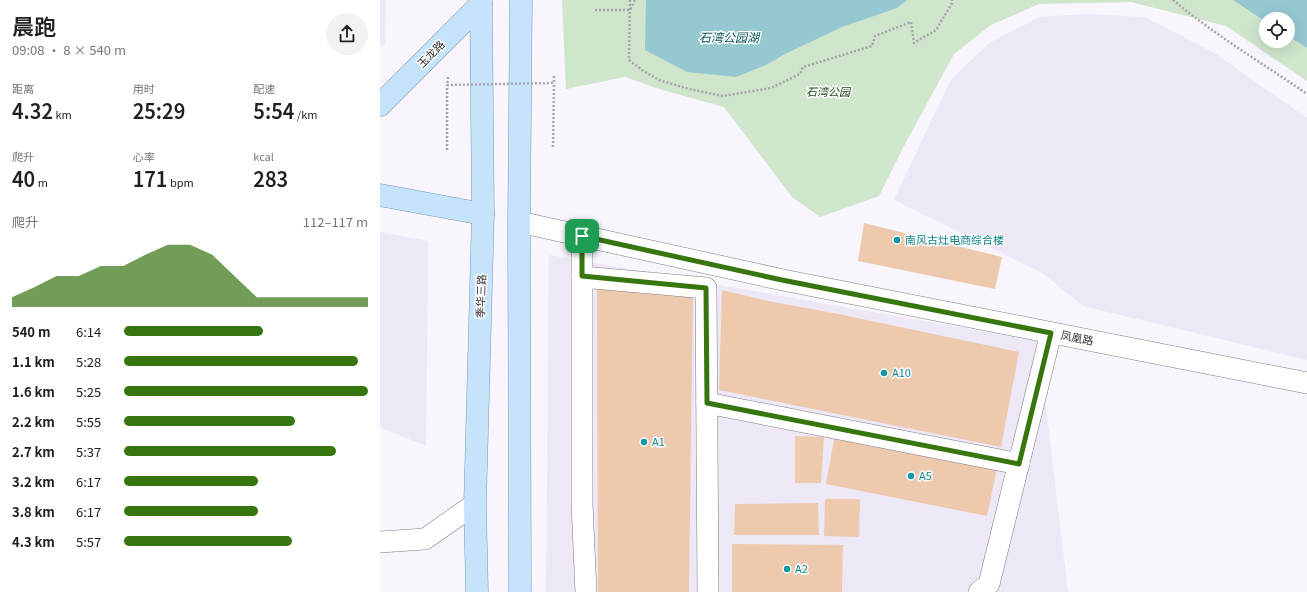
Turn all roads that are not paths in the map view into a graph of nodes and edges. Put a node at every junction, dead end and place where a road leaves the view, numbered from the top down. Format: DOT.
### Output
graph roads {
  1 [pos="521,0"];
  2 [pos="481,2"];
  3 [pos="381,101"];
  4 [pos="380,195"];
  5 [pos="483,214"];
  6 [pos="519,222"];
  7 [pos="582,236"];
  8 [pos="582,276"];
  9 [pos="1051,333"];
  10 [pos="1307,384"];
  11 [pos="707,403"];
  12 [pos="1019,464"];
  13 [pos="475,504"];
  14 [pos="380,542"];
  15 [pos="478,592"];
  16 [pos="520,592"];
  17 [pos="586,592"];
  18 [pos="708,592"];
  19 [pos="979,592"];
  1 -- 6 [label="main road"];
  2 -- 3 [label="main road, 玉龙路"];
  2 -- 5 [label="main road, 季华三路"];
  4 -- 5 [label="main road"];
  5 -- 13 [label="main road, 季华三路"];
  6 -- 7 [label="street, 凤凰路"];
  6 -- 16 [label="main road"];
  7 -- 8 [label="street"];
  7 -- 9 [label="street, 凤凰路"];
  8 -- 11 [label="street"];
  8 -- 17 [label="street"];
  9 -- 10 [label="street, 凤凰路"];
  9 -- 12 [label="street"];
  11 -- 12 [label="street"];
  11 -- 18 [label="street"];
  12 -- 19 [label="street"];
  13 -- 14 [label="street"];
  13 -- 15 [label="main road, 季华三路"];
}
